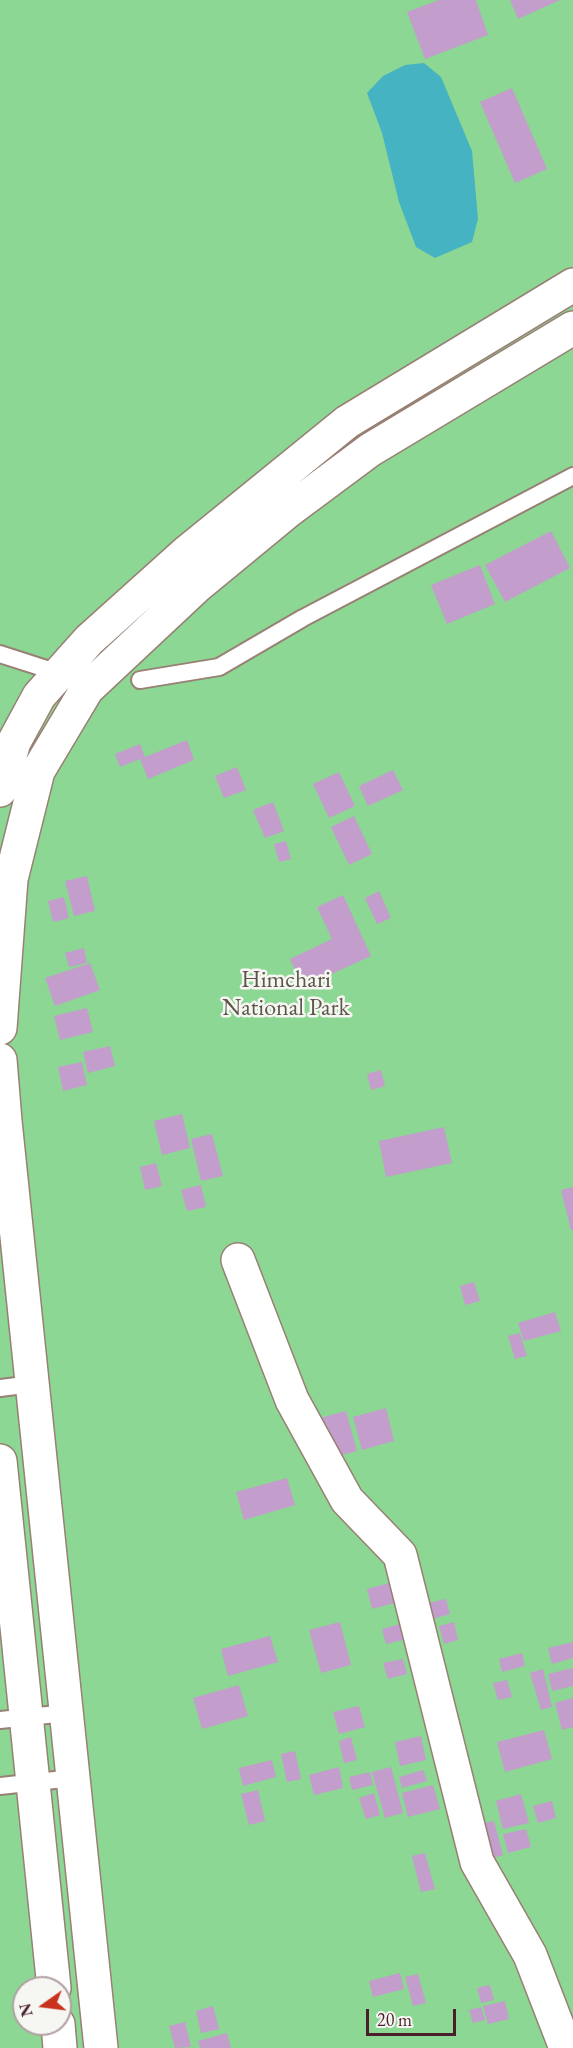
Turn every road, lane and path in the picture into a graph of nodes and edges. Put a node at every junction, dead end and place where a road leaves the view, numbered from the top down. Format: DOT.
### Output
graph roads {
  1 [pos="573,285"];
  2 [pos="573,328"];
  3 [pos="573,476"];
  4 [pos="0,654"];
  5 [pos="59,673"];
  6 [pos="140,680"];
  7 [pos="0,790"];
  8 [pos="0,1028"];
  9 [pos="0,1060"];
  10 [pos="238,1260"];
  11 [pos="32,1384"];
  12 [pos="0,1388"];
  13 [pos="0,1461"];
  14 [pos="66,1713"];
  15 [pos="13,1718"];
  16 [pos="73,1778"];
  17 [pos="33,1783"];
  18 [pos="0,1786"];
  19 [pos="53,1976"];
  20 [pos="101,2048"];
  21 [pos="566,2048"];
  1 -- 5 [label="street"];
  2 -- 8 [label="street"];
  3 -- 6 [label="lane"];
  4 -- 5 [label="lane"];
  5 -- 7 [label="street"];
  9 -- 11 [label="street"];
  10 -- 21 [label="street"];
  11 -- 12 [label="lane"];
  11 -- 14 [label="street"];
  13 -- 15 [label="street"];
  14 -- 15 [label="lane"];
  14 -- 16 [label="street"];
  15 -- 17 [label="street"];
  16 -- 17 [label="lane"];
  16 -- 20 [label="street"];
  17 -- 18 [label="lane"];
  17 -- 19 [label="street"];
}
